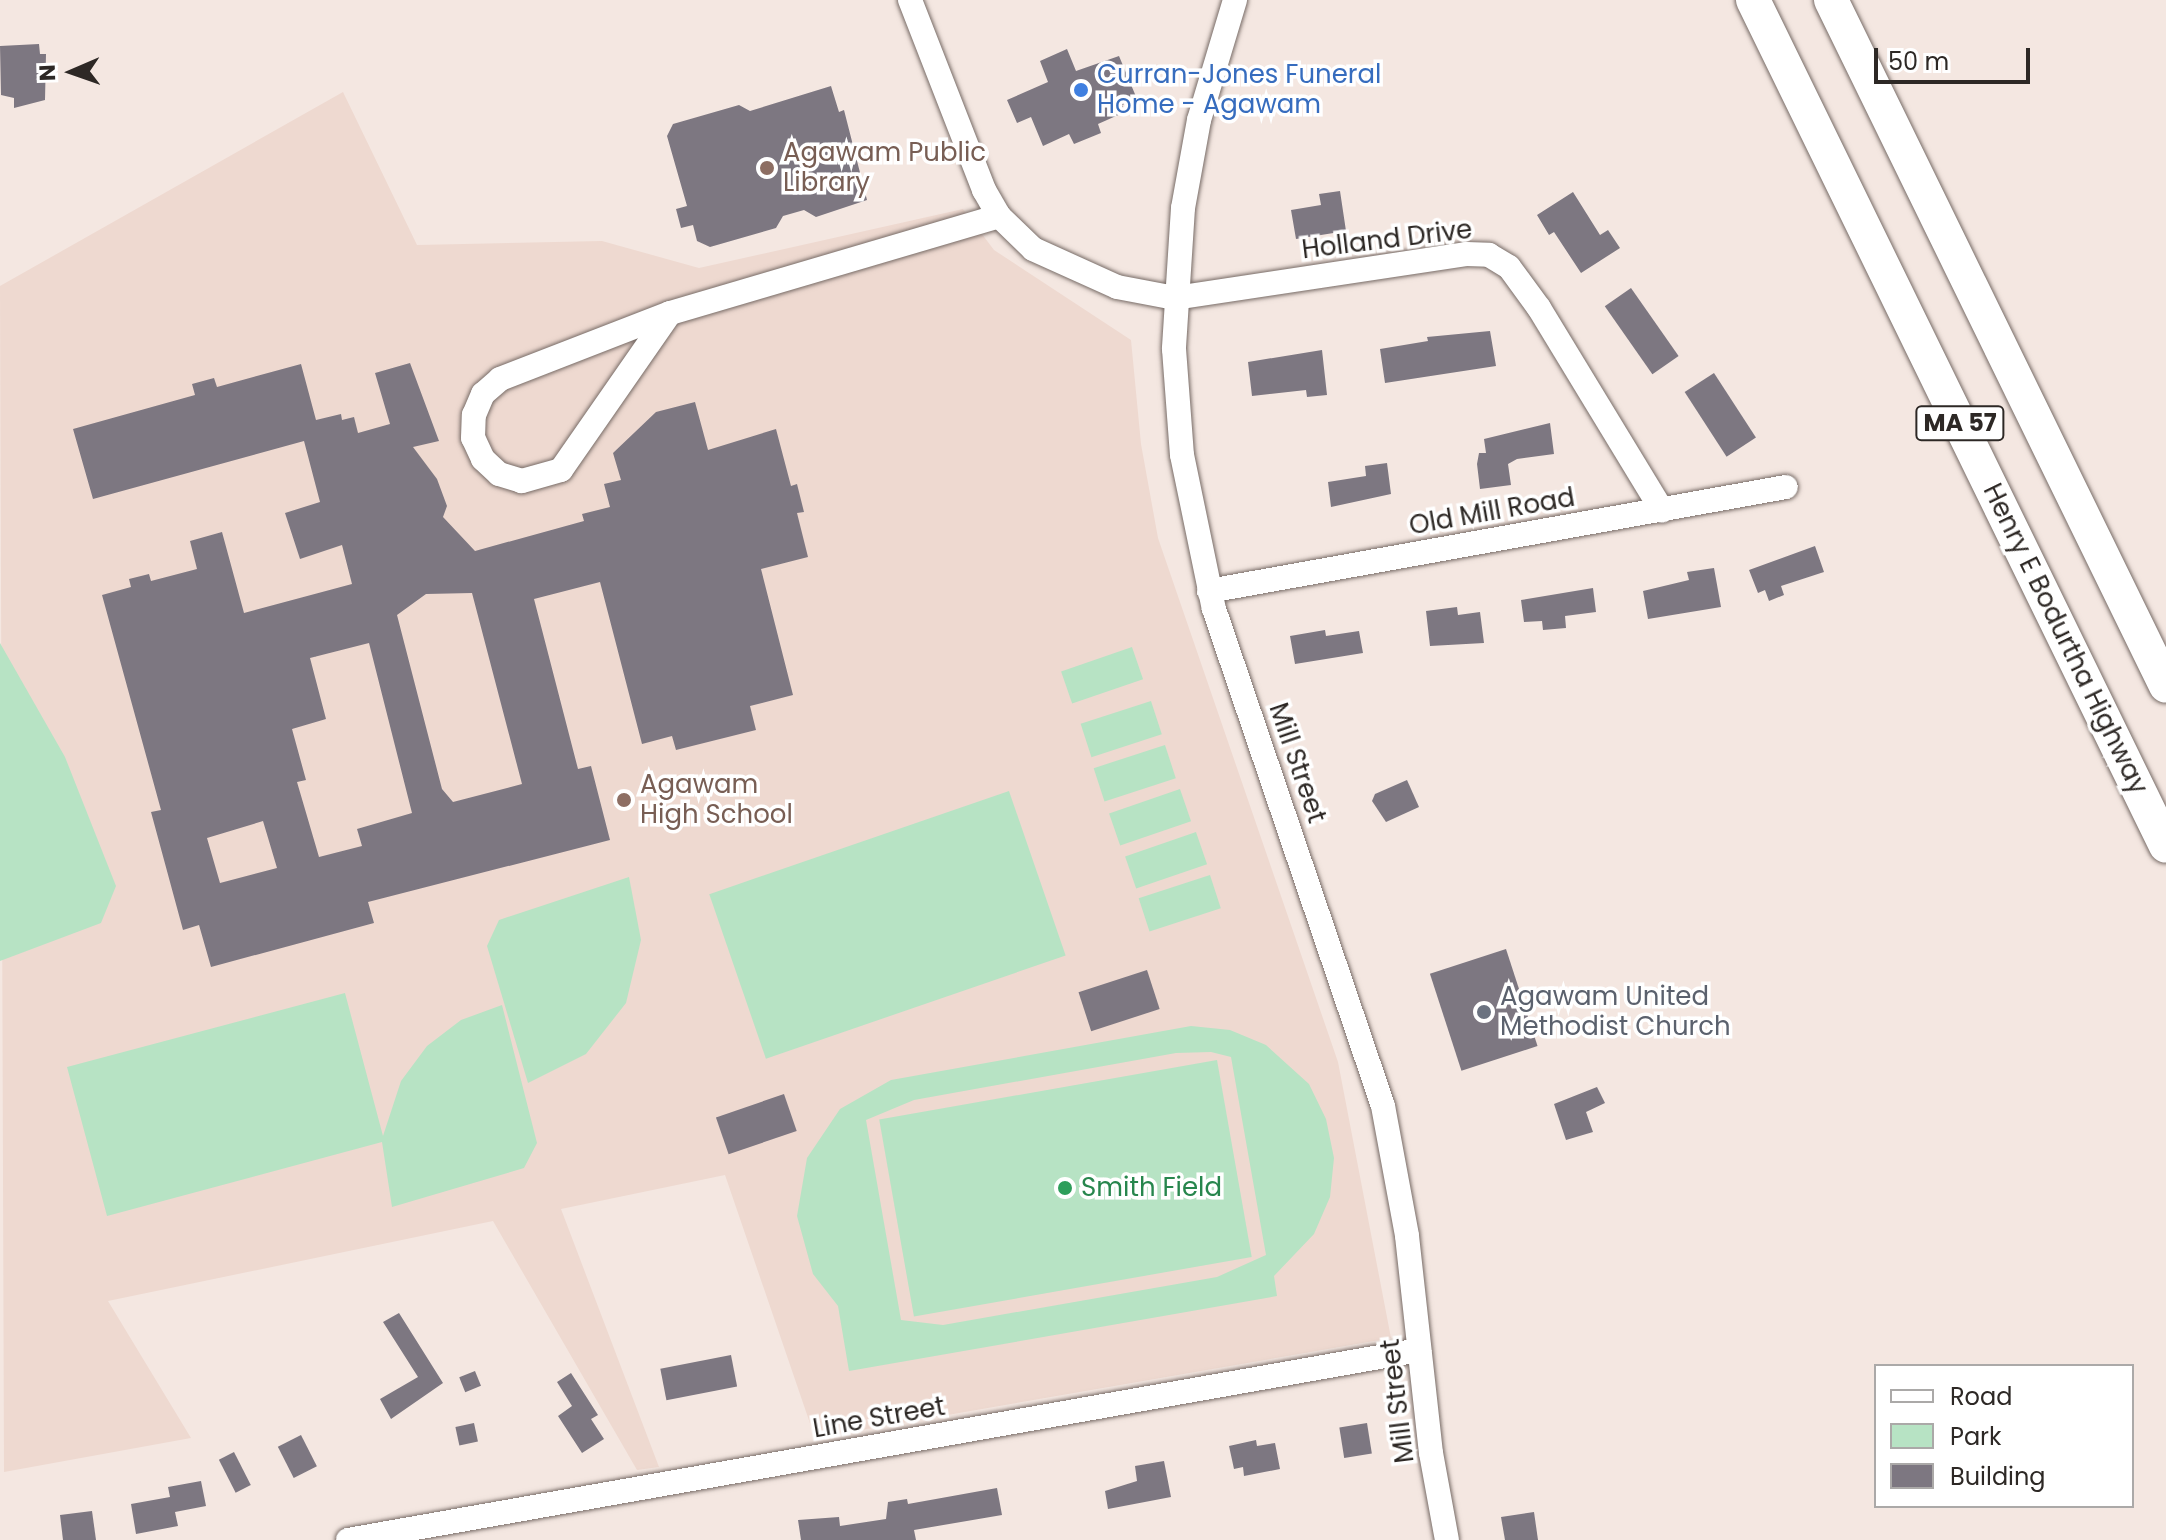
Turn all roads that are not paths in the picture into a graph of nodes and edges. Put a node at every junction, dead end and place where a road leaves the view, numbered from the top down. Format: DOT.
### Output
graph roads {
  1 [pos="910,0"];
  2 [pos="1235,0"];
  3 [pos="1753,0"];
  4 [pos="1831,0"];
  5 [pos="999,216"];
  6 [pos="1175,298"];
  7 [pos="670,313"];
  8 [pos="1786,487"];
  9 [pos="1662,510"];
  10 [pos="1209,591"];
  11 [pos="2166,686"];
  12 [pos="2166,846"];
  13 [pos="1419,1350"];
  14 [pos="348,1540"];
  15 [pos="1447,1540"];
  1 -- 5 [label="street, Holland Drive"];
  2 -- 6 [label="street, Mill Street"];
  3 -- 12 [label="highway, Henry E Bodurtha Highway / MA 57"];
  4 -- 11 [label="highway, MA 57"];
  5 -- 6 [label="street, Holland Drive"];
  5 -- 7 [label="street"];
  6 -- 9 [label="street, Holland Drive"];
  6 -- 10 [label="street, Mill Street"];
  7 -- 7 [label="street"];
  8 -- 9 [label="street, Old Mill Road"];
  9 -- 10 [label="street, Old Mill Road"];
  10 -- 13 [label="street, Mill Street"];
  13 -- 14 [label="street, Line Street"];
  13 -- 15 [label="street, Mill Street"];
}
